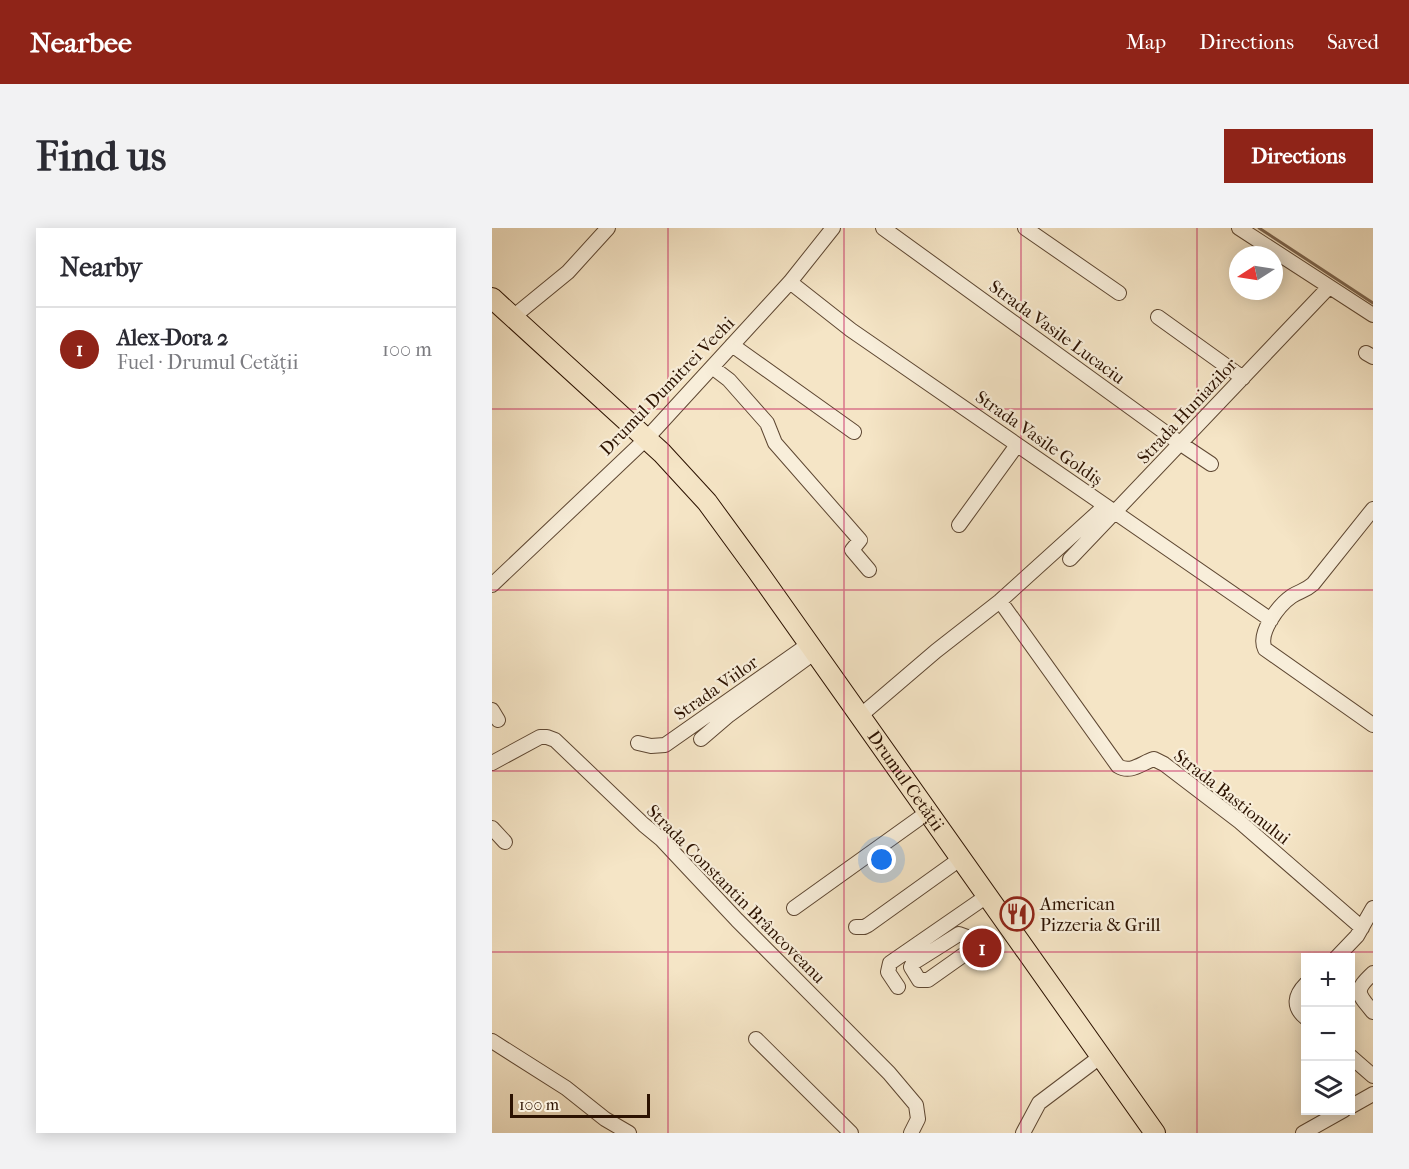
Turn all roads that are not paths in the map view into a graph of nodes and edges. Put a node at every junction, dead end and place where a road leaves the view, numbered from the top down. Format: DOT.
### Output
graph roads {
  1 [pos="608,228"];
  2 [pos="833,228"];
  3 [pos="883,228"];
  4 [pos="1025,228"];
  5 [pos="1239,228"];
  6 [pos="790,282"];
  7 [pos="1329,287"];
  8 [pos="1119,293"];
  9 [pos="492,298"];
  10 [pos="1373,315"];
  11 [pos="513,317"];
  12 [pos="1158,317"];
  13 [pos="732,345"];
  14 [pos="712,367"];
  15 [pos="1243,378"];
  16 [pos="854,432"];
  17 [pos="647,438"];
  18 [pos="1181,444"];
  19 [pos="1017,445"];
  20 [pos="1211,464"];
  21 [pos="1110,510"];
  22 [pos="1371,514"];
  23 [pos="959,525"];
  24 [pos="1070,560"];
  25 [pos="869,570"];
  26 [pos="492,585"];
  27 [pos="1000,601"];
  28 [pos="1271,620"];
  29 [pos="812,648"];
  30 [pos="860,716"];
  31 [pos="1373,724"];
  32 [pos="701,740"];
  33 [pos="638,743"];
  34 [pos="492,763"];
  35 [pos="928,812"];
  36 [pos="492,828"];
  37 [pos="505,842"];
  38 [pos="960,858"];
  39 [pos="987,896"];
  40 [pos="794,908"];
  41 [pos="1373,908"];
  42 [pos="856,927"];
  43 [pos="1362,928"];
  44 [pos="1341,953"];
  45 [pos="1373,973"];
  46 [pos="898,987"];
  47 [pos="1301,989"];
  48 [pos="1373,1012"];
  49 [pos="1301,1015"];
  50 [pos="756,1040"];
  51 [pos="492,1041"];
  52 [pos="1100,1057"];
  53 [pos="1355,1060"];
  54 [pos="1373,1076"];
  55 [pos="1373,1094"];
  56 [pos="1355,1104"];
  57 [pos="1335,1115"];
  58 [pos="629,1133"];
  59 [pos="851,1133"];
  60 [pos="911,1133"];
  61 [pos="1023,1133"];
  62 [pos="1155,1133"];
  63 [pos="1303,1133"];
  1 -- 11 [label="street"];
  2 -- 6 [label="street, Drumul Dumitrei Vechi"];
  3 -- 18 [label="street, Strada Vasile Lucaciu"];
  4 -- 8 [label="street"];
  5 -- 7 [label="street"];
  6 -- 13 [label="street, Drumul Dumitrei Vechi"];
  6 -- 19 [label="street, Strada Vasile Goldiș"];
  7 -- 10 [label="street"];
  7 -- 15 [label="street, Strada Huniazilor"];
  9 -- 11 [label="highway, Drumul Cetății"];
  11 -- 17 [label="highway, Drumul Cetății"];
  12 -- 15 [label="street"];
  13 -- 14 [label="street, Drumul Dumitrei Vechi"];
  13 -- 16 [label="street"];
  14 -- 17 [label="street, Drumul Dumitrei Vechi"];
  14 -- 25 [label="street"];
  15 -- 18 [label="street, Strada Huniazilor"];
  17 -- 26 [label="street, Drumul Dumitrei Vechi"];
  17 -- 29 [label="highway, Drumul Cetății"];
  18 -- 20 [label="street, Strada Vasile Lucaciu"];
  18 -- 21 [label="street, Strada Huniazilor"];
  19 -- 21 [label="street, Strada Vasile Goldiș"];
  19 -- 23 [label="street"];
  21 -- 24 [label="street, Strada Huniazilor"];
  21 -- 27 [label="street, Strada Huniazilor"];
  21 -- 28 [label="street, Strada Vasile Goldiș"];
  22 -- 28 [label="street"];
  27 -- 30 [label="street, Strada Huniazilor"];
  27 -- 43 [label="street, Strada Bastionului"];
  28 -- 31 [label="street"];
  29 -- 30 [label="highway, Drumul Cetății"];
  29 -- 32 [label="street"];
  29 -- 33 [label="street, Strada Viilor"];
  30 -- 35 [label="highway, Drumul Cetății"];
  34 -- 60 [label="street, Strada Constantin Brâncoveanu"];
  35 -- 38 [label="highway, Drumul Cetății"];
  35 -- 40 [label="street"];
  36 -- 37 [label="street"];
  38 -- 39 [label="highway, Drumul Cetății"];
  38 -- 42 [label="street"];
  39 -- 46 [label="street"];
  39 -- 52 [label="highway, Drumul Cetății"];
  41 -- 43 [label="street"];
  43 -- 44 [label="street"];
  45 -- 48 [label="street"];
  47 -- 49 [label="street"];
  50 -- 59 [label="street"];
  51 -- 58 [label="street"];
  52 -- 61 [label="street"];
  52 -- 62 [label="highway, Drumul Cetății"];
  53 -- 54 [label="street"];
  55 -- 56 [label="street"];
  57 -- 63 [label="street"];
}
